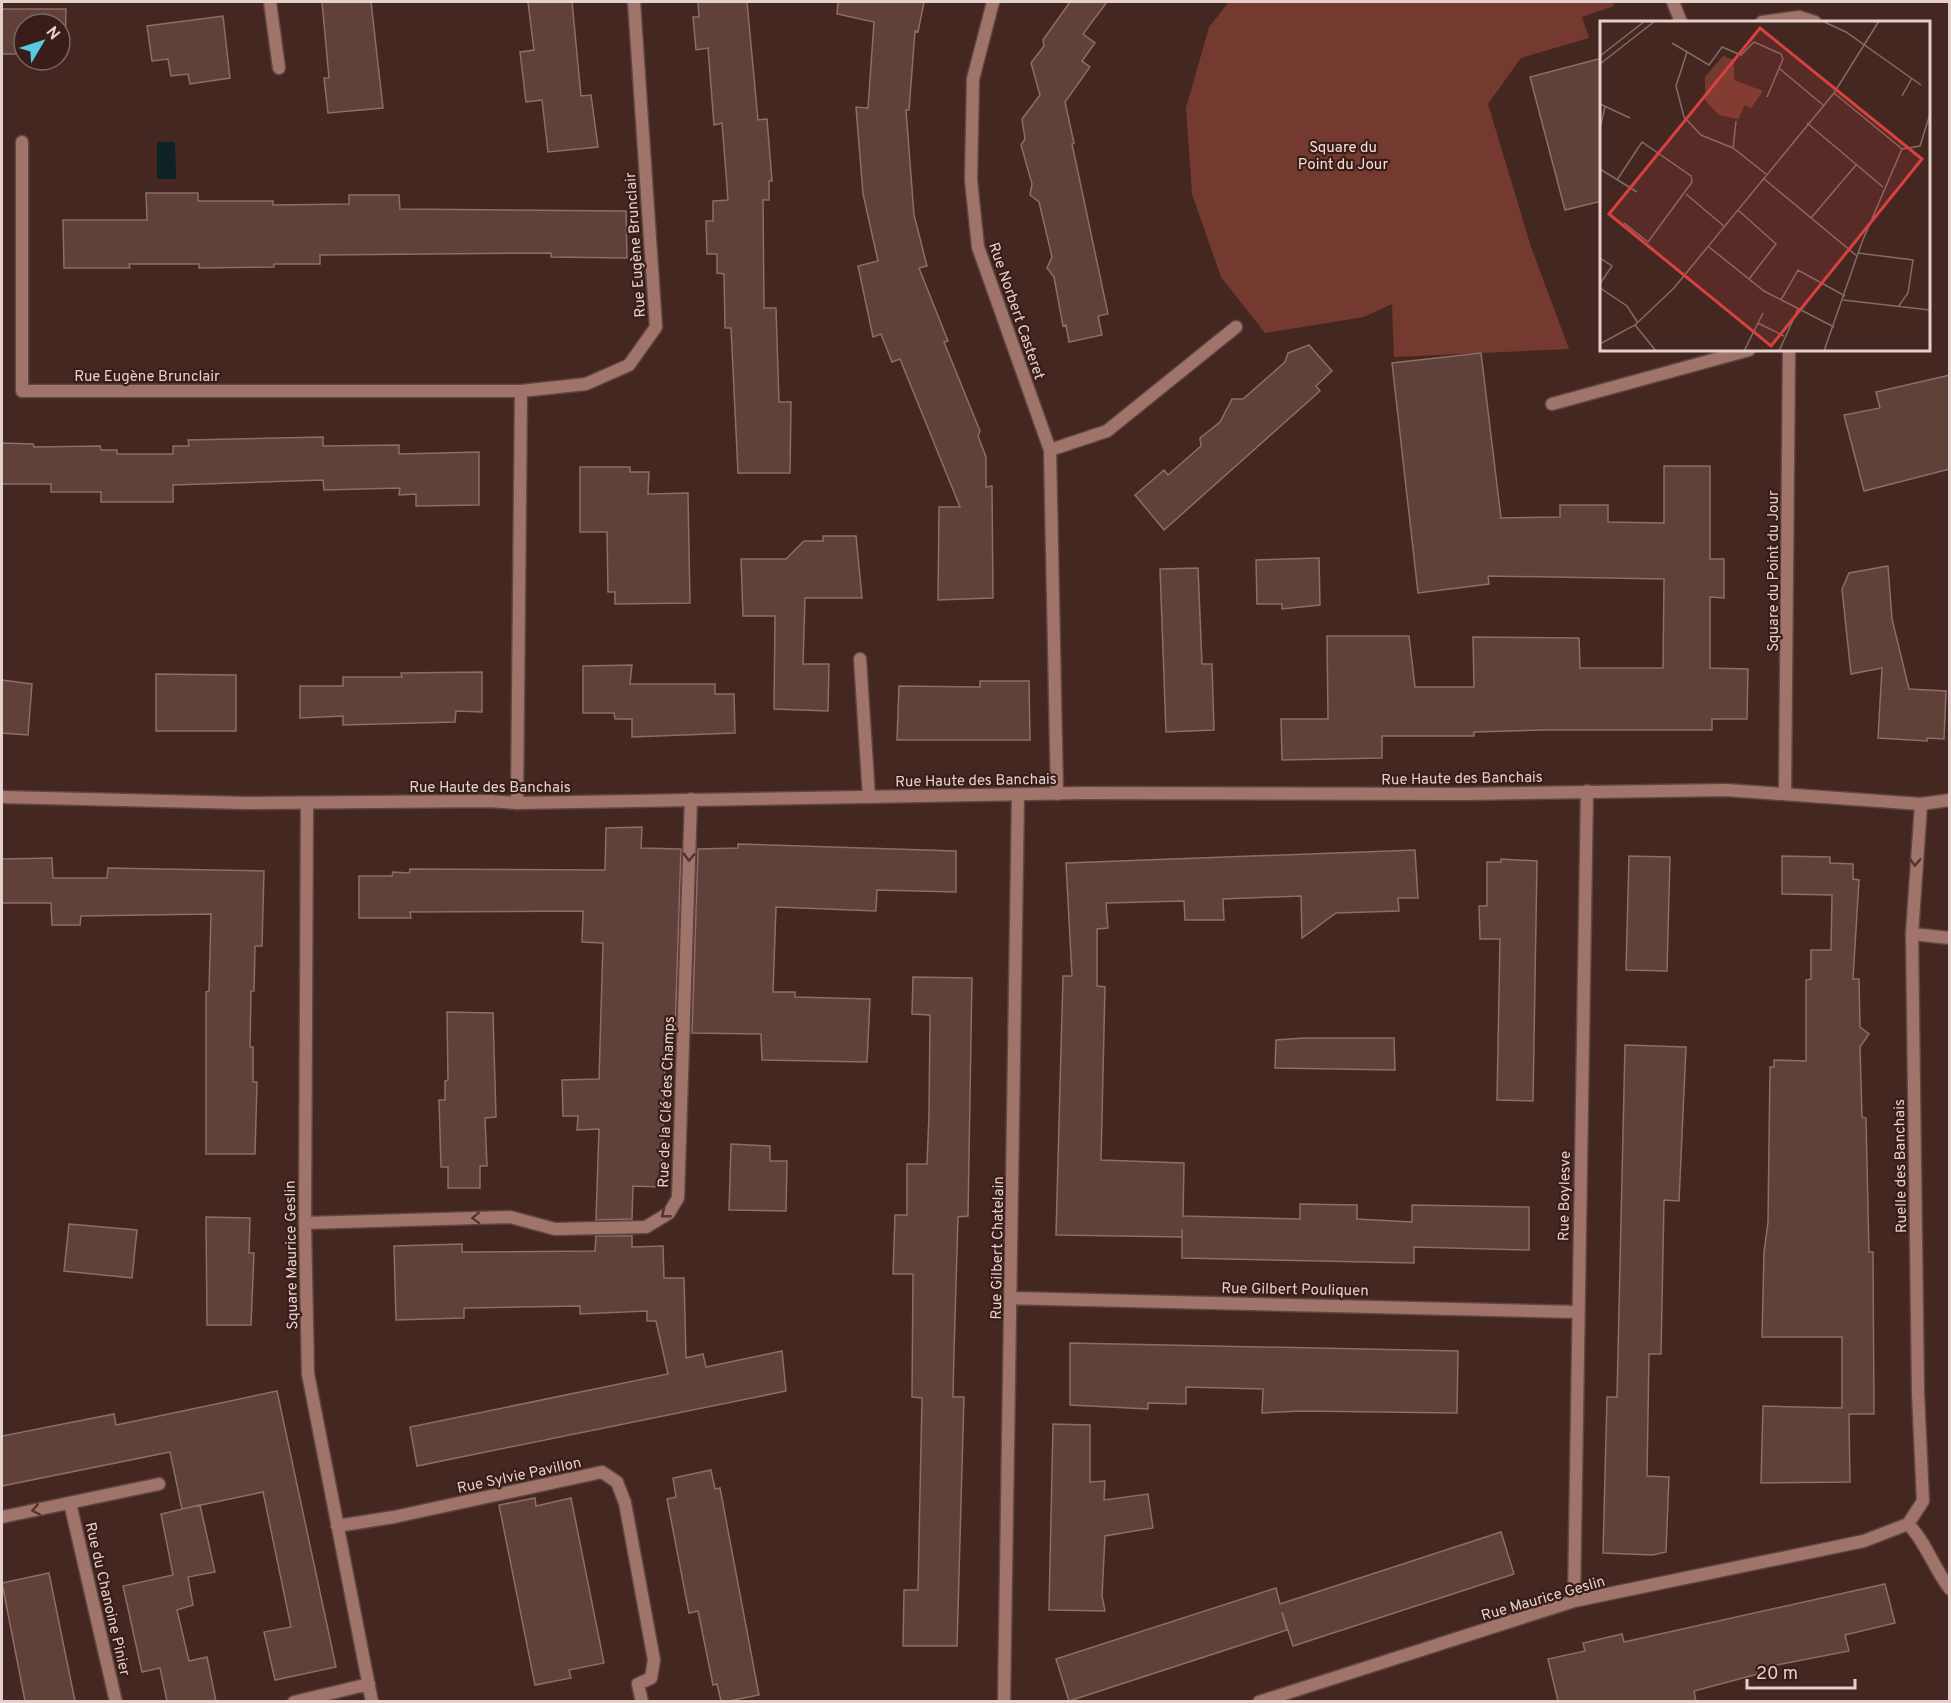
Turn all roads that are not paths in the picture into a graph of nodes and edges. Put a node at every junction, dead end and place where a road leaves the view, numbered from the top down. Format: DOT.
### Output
graph roads {
  1 [pos="270,2"];
  2 [pos="634,2"];
  3 [pos="993,2"];
  4 [pos="1673,2"];
  5 [pos="1681,21"];
  6 [pos="1767,21"];
  7 [pos="1812,21"];
  8 [pos="279,68"];
  9 [pos="22,142"];
  10 [pos="1236,327"];
  11 [pos="1745,351"];
  12 [pos="1789,351"];
  13 [pos="521,391"];
  14 [pos="1552,404"];
  15 [pos="1050,450"];
  16 [pos="860,659"];
  17 [pos="1587,791"];
  18 [pos="1785,793"];
  19 [pos="1057,794"];
  20 [pos="1018,795"];
  21 [pos="2,797"];
  22 [pos="869,797"];
  23 [pos="691,799"];
  24 [pos="1950,800"];
  25 [pos="307,803"];
  26 [pos="517,803"];
  27 [pos="1921,804"];
  28 [pos="1912,934"];
  29 [pos="1950,938"];
  30 [pos="305,1224"];
  31 [pos="1011,1298"];
  32 [pos="1577,1312"];
  33 [pos="159,1484"];
  34 [pos="70,1503"];
  35 [pos="2,1517"];
  36 [pos="1908,1524"];
  37 [pos="338,1526"];
  38 [pos="1950,1589"];
  39 [pos="1574,1601"];
  40 [pos="369,1684"];
  41 [pos="116,1701"];
  42 [pos="294,1701"];
  43 [pos="372,1701"];
  44 [pos="642,1701"];
  45 [pos="1004,1701"];
  46 [pos="1259,1701"];
  1 -- 8 [label="street"];
  2 -- 13 [label="street, Rue Eugène Brunclair"];
  3 -- 15 [label="street, Rue Norbert Casteret"];
  4 -- 5 [label="street"];
  6 -- 7 [label="street"];
  9 -- 13 [label="street, Rue Eugène Brunclair"];
  10 -- 15 [label="street"];
  11 -- 14 [label="street"];
  12 -- 18 [label="street, Square du Point du Jour"];
  13 -- 26 [label="street"];
  15 -- 19 [label="street, Rue Norbert Casteret"];
  16 -- 22 [label="street"];
  17 -- 18 [label="street, Rue Haute des Banchais"];
  17 -- 19 [label="street, Rue Haute des Banchais"];
  17 -- 32 [label="street, Rue Boylesve"];
  18 -- 27 [label="street, Rue Haute des Banchais"];
  19 -- 20 [label="street, Rue Haute des Banchais"];
  20 -- 22 [label="street, Rue Haute des Banchais"];
  20 -- 31 [label="street, Rue Gilbert Chatelain"];
  21 -- 25 [label="street, Rue Haute des Banchais"];
  22 -- 23 [label="street, Rue Haute des Banchais"];
  23 -- 26 [label="street, Rue Haute des Banchais"];
  23 -- 30 [label="street, Rue de la Clé des Champs, one-way"];
  24 -- 27 [label="street, Rue Haute des Banchais"];
  25 -- 26 [label="street, Rue Haute des Banchais"];
  25 -- 30 [label="street, Square Maurice Geslin"];
  27 -- 28 [label="street, Ruelle des Banchais, one-way"];
  28 -- 29 [label="street"];
  28 -- 36 [label="street, Ruelle des Banchais"];
  30 -- 37 [label="street, Square Maurice Geslin"];
  31 -- 32 [label="street, Rue Gilbert Pouliquen"];
  31 -- 45 [label="street, Rue Gilbert Chatelain"];
  32 -- 39 [label="street, Rue Boylesve"];
  33 -- 34 [label="street"];
  34 -- 35 [label="street, one-way"];
  34 -- 41 [label="street, Rue du Chanoine Pinier"];
  36 -- 38 [label="street"];
  36 -- 39 [label="street, Rue Maurice Geslin"];
  37 -- 40 [label="street, Square Maurice Geslin"];
  37 -- 44 [label="street, Rue Sylvie Pavillon"];
  39 -- 46 [label="street, Rue Maurice Geslin"];
  40 -- 42 [label="street"];
  40 -- 43 [label="street, Square Maurice Geslin"];
}
